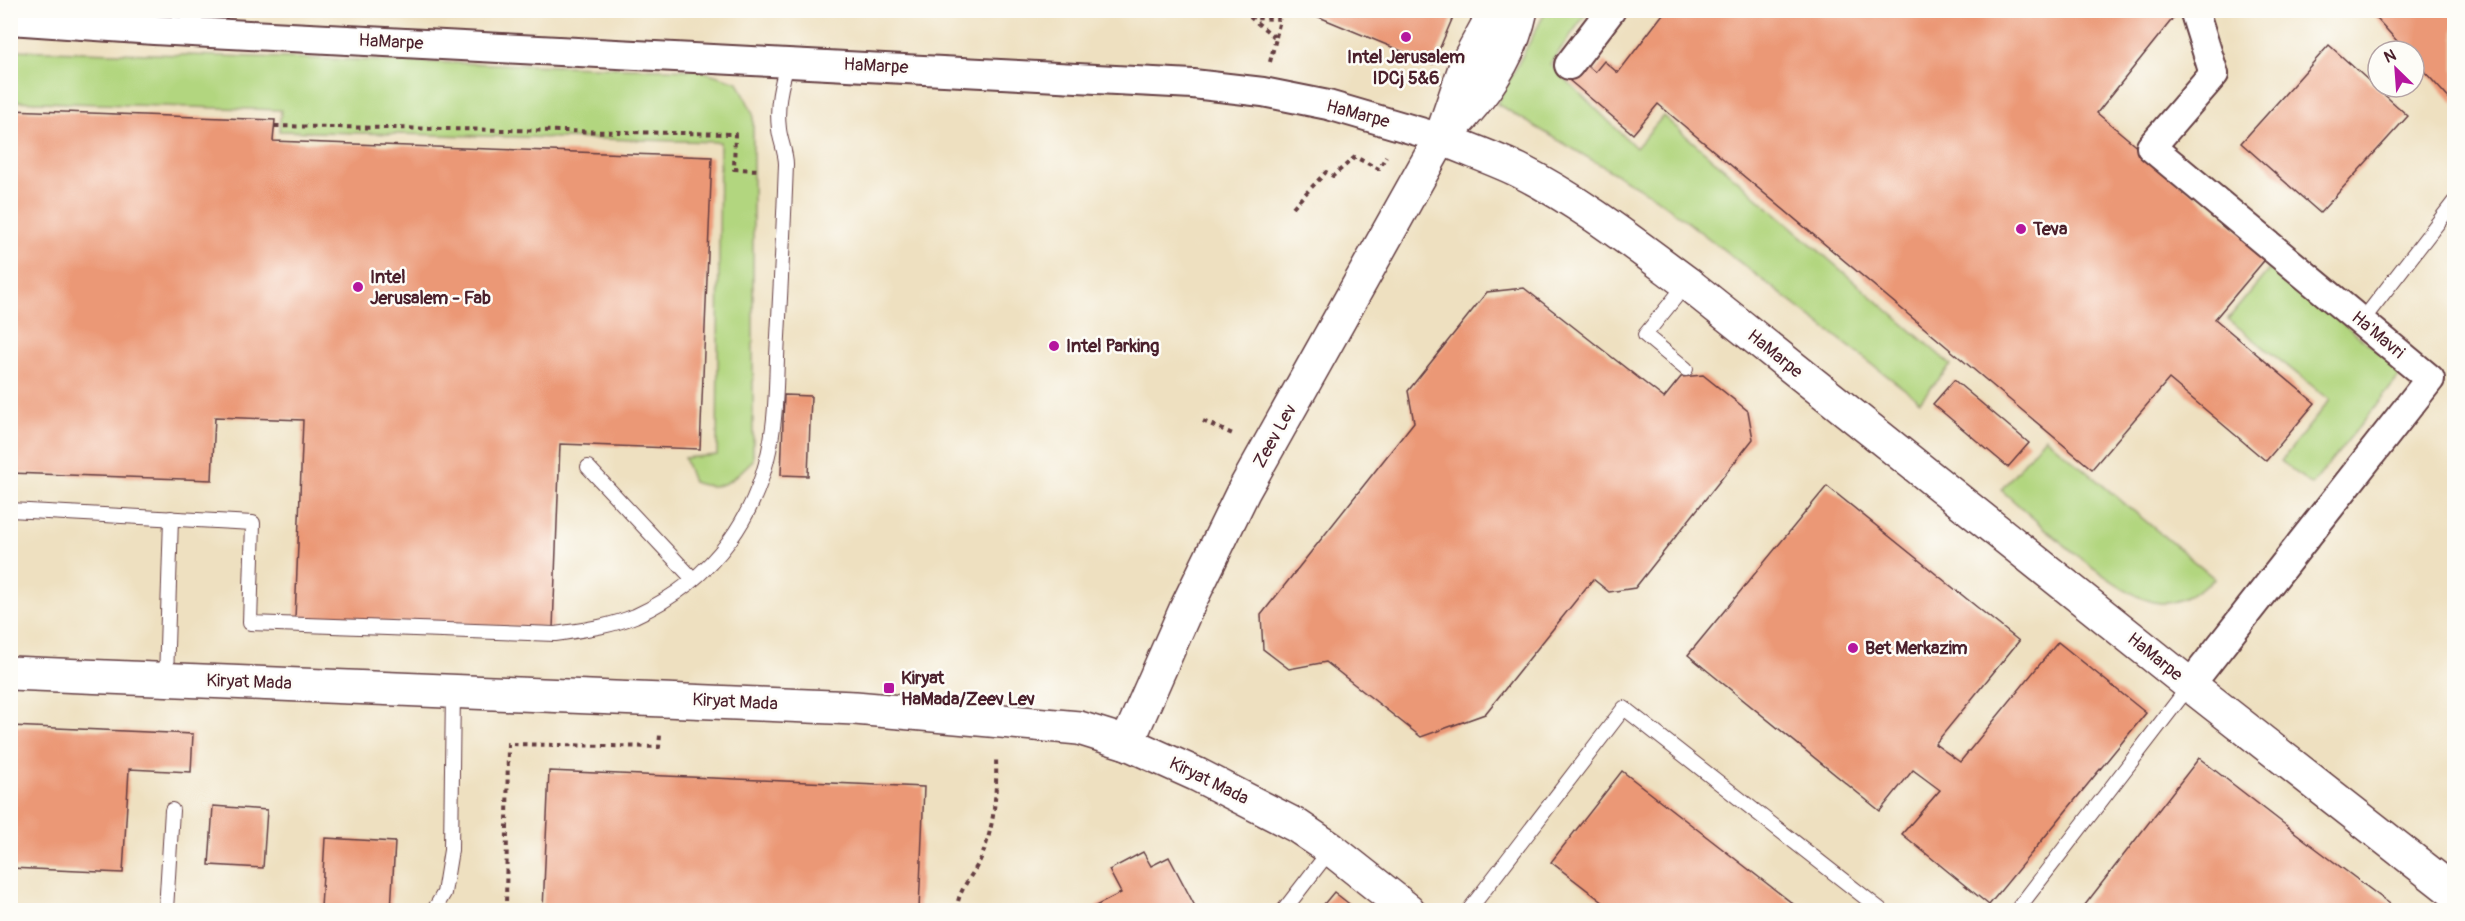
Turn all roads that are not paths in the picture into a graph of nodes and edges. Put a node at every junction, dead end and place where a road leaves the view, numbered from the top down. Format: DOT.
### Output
graph roads {
  1 [pos="1496,10"];
  2 [pos="1521,10"];
  3 [pos="1611,10"];
  4 [pos="2194,10"];
  5 [pos="10,20"];
  6 [pos="788,62"];
  7 [pos="1569,65"];
  8 [pos="1441,138"];
  9 [pos="2454,202"];
  10 [pos="1687,283"];
  11 [pos="2362,321"];
  12 [pos="1686,369"];
  13 [pos="588,467"];
  14 [pos="10,510"];
  15 [pos="171,518"];
  16 [pos="693,579"];
  17 [pos="10,673"];
  18 [pos="166,679"];
  19 [pos="2190,685"];
  20 [pos="453,691"];
  21 [pos="1127,743"];
  22 [pos="172,810"];
  23 [pos="1331,849"];
  24 [pos="2454,892"];
  25 [pos="166,910"];
  26 [pos="434,910"];
  27 [pos="1284,910"];
  28 [pos="1408,910"];
  29 [pos="1469,910"];
  30 [pos="1881,910"];
  31 [pos="2018,910"];
  1 -- 8 [label="street, Zeev Lev"];
  2 -- 8 [label="street, Zeev Lev"];
  3 -- 7 [label="street"];
  4 -- 11 [label="street, Ha'Mavri"];
  5 -- 6 [label="street, HaMarpe"];
  6 -- 8 [label="street, HaMarpe"];
  6 -- 16 [label="lane"];
  8 -- 10 [label="street, HaMarpe"];
  8 -- 21 [label="street, Zeev Lev"];
  9 -- 11 [label="lane"];
  10 -- 12 [label="lane"];
  10 -- 19 [label="street, HaMarpe"];
  11 -- 19 [label="street, Ha'Mavri"];
  13 -- 16 [label="lane"];
  14 -- 15 [label="lane"];
  15 -- 16 [label="lane"];
  15 -- 18 [label="lane"];
  17 -- 18 [label="street, Kiryat Mada"];
  18 -- 20 [label="street, Kiryat Mada"];
  19 -- 24 [label="street, HaMarpe"];
  19 -- 31 [label="lane"];
  20 -- 21 [label="street, Kiryat Mada"];
  20 -- 26 [label="lane"];
  21 -- 23 [label="street, Kiryat Mada"];
  22 -- 25 [label="lane"];
  23 -- 27 [label="lane"];
  23 -- 28 [label="street, Kiryat Mada"];
  29 -- 30 [label="lane"];
}
